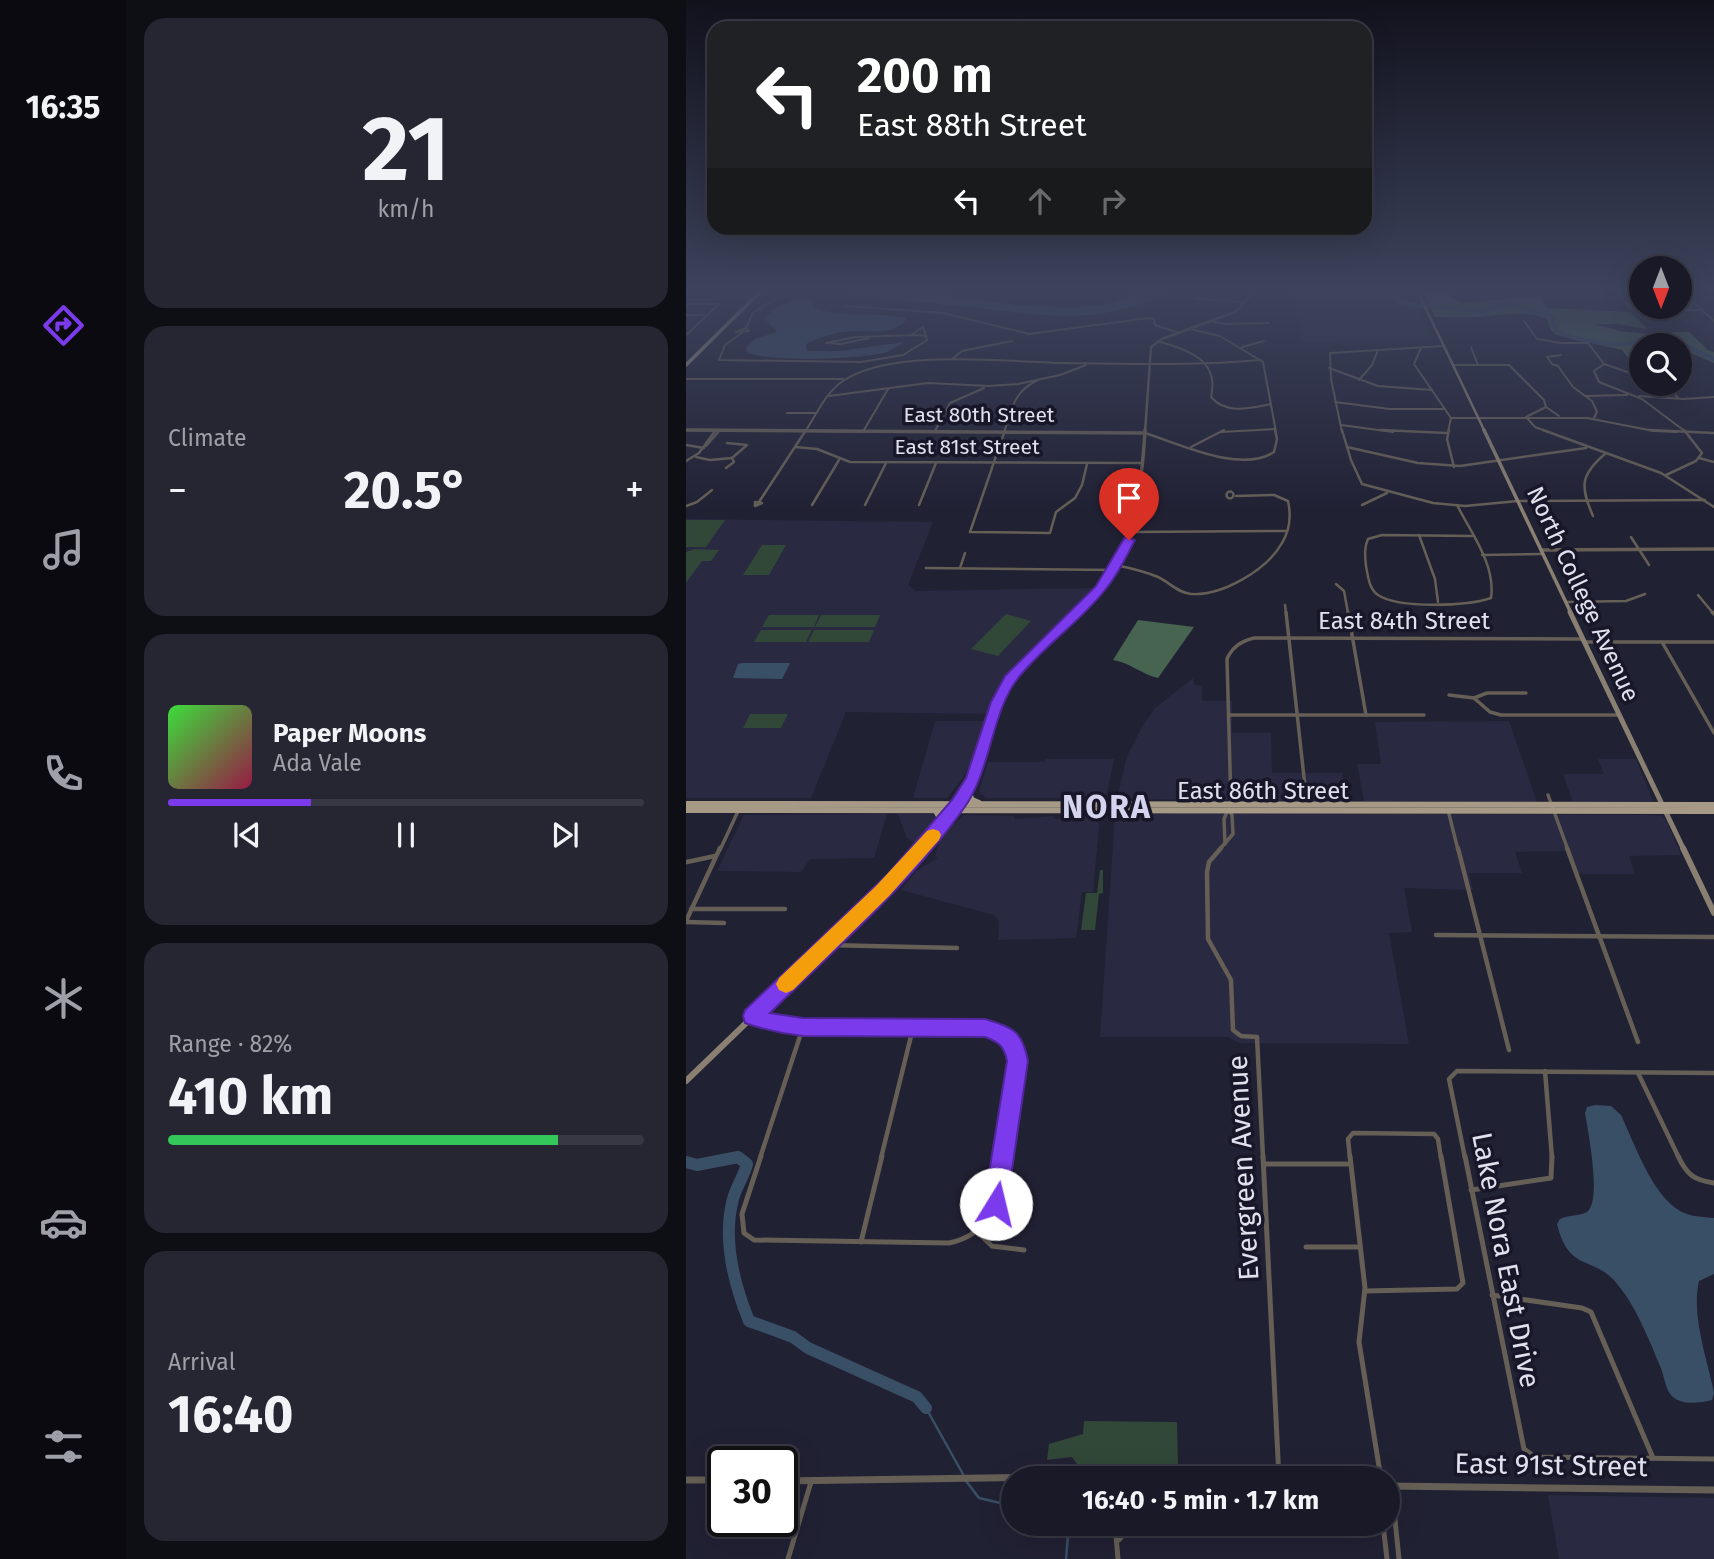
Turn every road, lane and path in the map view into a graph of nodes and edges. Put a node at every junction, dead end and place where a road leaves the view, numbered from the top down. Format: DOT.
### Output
graph roads {
  1 [pos="1149,364"];
  2 [pos="1205,364"];
  3 [pos="889,365"];
  4 [pos="1086,365"];
  5 [pos="1264,365"];
  6 [pos="1329,365"];
  7 [pos="1372,365"];
  8 [pos="1415,365"];
  9 [pos="1453,365"];
  10 [pos="1478,365"];
  11 [pos="1553,365"];
  12 [pos="1603,365"];
  13 [pos="1606,365"];
  14 [pos="1329,368"];
  15 [pos="1629,373"];
  16 [pos="1329,376"];
  17 [pos="1348,376"];
  18 [pos="686,379"];
  19 [pos="845,379"];
  20 [pos="1038,380"];
  21 [pos="1359,380"];
  22 [pos="989,386"];
  23 [pos="888,389"];
  24 [pos="1432,390"];
  25 [pos="1629,395"];
  26 [pos="1629,395"];
  27 [pos="828,396"];
  28 [pos="1585,396"];
  29 [pos="1636,396"];
  30 [pos="1676,396"];
  31 [pos="1597,397"];
  32 [pos="1714,397"];
  33 [pos="1679,399"];
  34 [pos="1335,401"];
  35 [pos="1592,401"];
  36 [pos="1271,404"];
  37 [pos="1546,407"];
  38 [pos="1445,409"];
  39 [pos="787,413"];
  40 [pos="817,413"];
  41 [pos="1478,417"];
  42 [pos="1526,417"];
  43 [pos="1563,417"];
  44 [pos="1451,418"];
  45 [pos="1594,418"];
  46 [pos="1341,425"];
  47 [pos="1275,429"];
  48 [pos="686,430"];
  49 [pos="717,430"];
  50 [pos="806,430"];
  51 [pos="864,430"];
  52 [pos="935,431"];
  53 [pos="1005,431"];
  54 [pos="1145,433"];
  55 [pos="1447,433"];
  56 [pos="1688,433"];
  57 [pos="1714,433"];
  58 [pos="727,443"];
  59 [pos="686,445"];
  60 [pos="704,447"];
  61 [pos="795,447"];
  62 [pos="1191,447"];
  63 [pos="1347,447"];
  64 [pos="1588,447"];
  65 [pos="1606,453"];
  66 [pos="695,456"];
  67 [pos="732,457"];
  68 [pos="1699,458"];
  69 [pos="839,460"];
  70 [pos="686,461"];
  71 [pos="1499,461"];
  72 [pos="1714,462"];
  73 [pos="886,463"];
  74 [pos="936,463"];
  75 [pos="994,463"];
  76 [pos="1142,463"];
  77 [pos="1087,464"];
  78 [pos="1454,467"];
  79 [pos="726,468"];
  80 [pos="1665,475"];
  81 [pos="712,490"];
  82 [pos="1389,492"];
  83 [pos="1236,496"];
  84 [pos="1705,499"];
  85 [pos="1518,501"];
  86 [pos="1587,501"];
  87 [pos="759,502"];
  88 [pos="694,504"];
  89 [pos="812,505"];
  90 [pos="865,505"];
  91 [pos="919,505"];
  92 [pos="1362,505"];
  93 [pos="1457,505"];
  94 [pos="686,506"];
  95 [pos="699,507"];
  96 [pos="1714,507"];
  97 [pos="1593,516"];
  98 [pos="1287,531"];
  99 [pos="1131,532"];
  100 [pos="1419,535"];
  101 [pos="1472,536"];
  102 [pos="1631,537"];
  103 [pos="1714,548"];
  104 [pos="1639,549"];
  105 [pos="1542,552"];
  106 [pos="965,553"];
  107 [pos="1482,555"];
  108 [pos="1649,565"];
  109 [pos="926,568"];
  110 [pos="960,568"];
  111 [pos="1115,568"];
  112 [pos="1336,584"];
  113 [pos="1645,594"];
  114 [pos="1698,595"];
  115 [pos="1438,602"];
  116 [pos="1566,602"];
  117 [pos="1285,605"];
  118 [pos="1714,614"];
  119 [pos="1352,638"];
  120 [pos="1289,639"];
  121 [pos="1585,641"];
  122 [pos="1662,642"];
  123 [pos="1714,642"];
  124 [pos="1229,653"];
  125 [pos="1526,693"];
  126 [pos="1449,695"];
  127 [pos="1474,698"];
  128 [pos="1298,714"];
  129 [pos="1229,715"];
  130 [pos="1366,715"];
  131 [pos="1424,715"];
  132 [pos="1619,715"];
  133 [pos="1714,733"];
  134 [pos="967,790"];
  135 [pos="1548,795"];
  136 [pos="686,804"];
  137 [pos="981,804"];
  138 [pos="1714,805"];
  139 [pos="740,807"];
  140 [pos="956,807"];
  141 [pos="1230,807"];
  142 [pos="1307,807"];
  143 [pos="1447,808"];
  144 [pos="1554,808"];
  145 [pos="1664,809"];
  146 [pos="686,810"];
  147 [pos="934,810"];
  148 [pos="1714,811"];
  149 [pos="943,823"];
  150 [pos="1224,844"];
  151 [pos="716,856"];
  152 [pos="686,861"];
  153 [pos="691,909"];
  154 [pos="785,909"];
  155 [pos="1714,914"];
  156 [pos="686,922"];
  157 [pos="724,923"];
  158 [pos="1436,934"];
  159 [pos="1479,935"];
  160 [pos="1600,936"];
  161 [pos="1714,937"];
  162 [pos="826,945"];
  163 [pos="957,948"];
  164 [pos="752,1016"];
  165 [pos="803,1027"];
  166 [pos="913,1028"];
  167 [pos="1638,1042"];
  168 [pos="1509,1050"];
  169 [pos="1545,1072"];
  170 [pos="1637,1072"];
  171 [pos="1714,1073"];
  172 [pos="686,1080"];
  173 [pos="1264,1164"];
  174 [pos="1350,1164"];
  175 [pos="1714,1183"];
  176 [pos="1471,1190"];
  177 [pos="977,1232"];
  178 [pos="861,1242"];
  179 [pos="1306,1247"];
  180 [pos="1360,1247"];
  181 [pos="1024,1250"];
  182 [pos="1365,1291"];
  183 [pos="1492,1295"];
  184 [pos="1653,1458"];
  185 [pos="1714,1459"];
  186 [pos="1278,1466"];
  187 [pos="1379,1466"];
  188 [pos="1001,1478"];
  189 [pos="686,1480"];
  190 [pos="707,1480"];
  191 [pos="798,1482"];
  192 [pos="811,1482"];
  193 [pos="1400,1486"];
  194 [pos="1714,1490"];
  195 [pos="1116,1536"];
  196 [pos="1122,1536"];
  197 [pos="1384,1536"];
  198 [pos="1397,1536"];
  199 [pos="1119,1540"];
  200 [pos="788,1559"];
  201 [pos="1118,1559"];
  202 [pos="1387,1559"];
  203 [pos="1399,1559"];
  1 -- 54 [label="street"];
  2 -- 36 [label="street"];
  3 -- 19 [label="street"];
  4 -- 20 [label="street"];
  5 -- 36 [label="street"];
  6 -- 14 [label="street"];
  7 -- 21 [label="street"];
  8 -- 24 [label="street"];
  9 -- 10 [label="street"];
  9 -- 41 [label="main road, North College Avenue"];
  10 -- 37 [label="street"];
  11 -- 28 [label="street"];
  12 -- 25 [label="street"];
  13 -- 15 [label="street"];
  14 -- 16 [label="street"];
  14 -- 17 [label="street"];
  16 -- 17 [label="street"];
  16 -- 34 [label="street"];
  17 -- 21 [label="street"];
  18 -- 19 [label="street"];
  19 -- 27 [label="street"];
  20 -- 22 [label="street"];
  20 -- 53 [label="street"];
  21 -- 24 [label="street"];
  22 -- 23 [label="street"];
  22 -- 52 [label="street"];
  23 -- 27 [label="street"];
  23 -- 51 [label="street"];
  24 -- 38 [label="street"];
  26 -- 31 [label="street"];
  27 -- 40 [label="street"];
  28 -- 31 [label="street"];
  28 -- 35 [label="street"];
  29 -- 33 [label="street"];
  29 -- 56 [label="street"];
  30 -- 33 [label="street"];
  31 -- 35 [label="street"];
  32 -- 33 [label="street"];
  34 -- 38 [label="street"];
  34 -- 46 [label="street"];
  35 -- 45 [label="street"];
  36 -- 47 [label="street"];
  37 -- 42 [label="street"];
  37 -- 43 [label="street"];
  38 -- 44 [label="street"];
  39 -- 40 [label="street"];
  40 -- 50 [label="street"];
  41 -- 42 [label="street"];
  41 -- 44 [label="street"];
  41 -- 71 [label="main road, North College Avenue"];
  42 -- 43 [label="street"];
  42 -- 64 [label="street"];
  43 -- 45 [label="street"];
  44 -- 55 [label="street"];
  45 -- 56 [label="street"];
  46 -- 55 [label="street"];
  46 -- 63 [label="street"];
  47 -- 62 [label="street"];
  47 -- 62 [label="street, East 80th Street"];
  48 -- 49 [label="street, East 80th Street"];
  49 -- 50 [label="street, East 80th Street"];
  49 -- 60 [label="street"];
  50 -- 51 [label="street, East 80th Street"];
  50 -- 61 [label="street"];
  51 -- 52 [label="street, East 80th Street"];
  52 -- 53 [label="street, East 80th Street"];
  53 -- 54 [label="street, East 80th Street"];
  53 -- 75 [label="street"];
  54 -- 62 [label="street, East 80th Street"];
  54 -- 76 [label="street"];
  55 -- 78 [label="street"];
  56 -- 57 [label="street"];
  56 -- 68 [label="street"];
  58 -- 67 [label="street"];
  59 -- 60 [label="street"];
  60 -- 66 [label="street"];
  61 -- 69 [label="street, East 81st Street"];
  61 -- 87 [label="street"];
  63 -- 78 [label="street"];
  63 -- 82 [label="street"];
  64 -- 65 [label="street"];
  64 -- 71 [label="street"];
  65 -- 80 [label="street"];
  65 -- 86 [label="street"];
  66 -- 67 [label="street"];
  66 -- 70 [label="street"];
  67 -- 79 [label="street"];
  68 -- 72 [label="street"];
  68 -- 80 [label="street"];
  69 -- 73 [label="street, East 81st Street"];
  69 -- 89 [label="street"];
  71 -- 78 [label="street"];
  71 -- 85 [label="main road, North College Avenue"];
  73 -- 74 [label="street, East 81st Street"];
  73 -- 90 [label="street"];
  74 -- 75 [label="street, East 81st Street"];
  74 -- 91 [label="street"];
  75 -- 77 [label="street, East 81st Street"];
  75 -- 77 [label="street"];
  76 -- 77 [label="street, East 81st Street"];
  76 -- 99 [label="street"];
  80 -- 84 [label="street"];
  81 -- 88 [label="street"];
  82 -- 92 [label="street"];
  82 -- 93 [label="street"];
  83 -- 98 [label="street"];
  84 -- 86 [label="street"];
  84 -- 96 [label="street"];
  85 -- 86 [label="street"];
  85 -- 93 [label="street"];
  85 -- 105 [label="main road, North College Avenue"];
  86 -- 97 [label="street"];
  88 -- 94 [label="street"];
  88 -- 95 [label="street"];
  93 -- 101 [label="street"];
  98 -- 99 [label="street"];
  98 -- 111 [label="street"];
  99 -- 111 [label="street"];
  100 -- 101 [label="street"];
  100 -- 115 [label="street"];
  100 -- 115 [label="street"];
  101 -- 107 [label="street"];
  102 -- 104 [label="street"];
  103 -- 104 [label="street"];
  104 -- 105 [label="street"];
  104 -- 108 [label="street"];
  105 -- 107 [label="street"];
  105 -- 116 [label="main road, North College Avenue"];
  106 -- 110 [label="street"];
  107 -- 115 [label="street"];
  109 -- 110 [label="street"];
  110 -- 111 [label="street"];
  111 -- 134 [label="street"];
  112 -- 119 [label="street"];
  113 -- 116 [label="street"];
  114 -- 118 [label="street"];
  116 -- 121 [label="main road, North College Avenue"];
  117 -- 120 [label="street"];
  119 -- 120 [label="street, East 84th Street"];
  119 -- 121 [label="street, East 84th Street"];
  119 -- 130 [label="street"];
  120 -- 124 [label="street, East 84th Street"];
  120 -- 128 [label="street"];
  121 -- 122 [label="street, East 84th Street"];
  121 -- 132 [label="main road, North College Avenue"];
  122 -- 123 [label="street, East 84th Street"];
  122 -- 133 [label="street"];
  124 -- 129 [label="street, Evergreen Avenue"];
  125 -- 127 [label="street"];
  126 -- 127 [label="street"];
  127 -- 132 [label="street"];
  128 -- 129 [label="street"];
  128 -- 130 [label="street"];
  128 -- 142 [label="street"];
  129 -- 141 [label="street, Evergreen Avenue"];
  130 -- 131 [label="street"];
  132 -- 145 [label="main road, North College Avenue"];
  134 -- 137 [label="main road"];
  134 -- 140 [label="street"];
  135 -- 144 [label="street"];
  136 -- 139 [label="main road, East 86th Street"];
  137 -- 140 [label="main road, East 86th Street"];
  137 -- 141 [label="main road, East 86th Street"];
  138 -- 145 [label="main road, East 86th Street"];
  139 -- 140 [label="main road, East 86th Street"];
  139 -- 146 [label="main road, East 86th Street"];
  139 -- 147 [label="main road, East 86th Street"];
  139 -- 151 [label="street"];
  140 -- 141 [label="main road, East 86th Street"];
  140 -- 147 [label="main road, East 86th Street"];
  140 -- 149 [label="main road"];
  141 -- 142 [label="main road, East 86th Street"];
  141 -- 150 [label="street, Evergreen Avenue"];
  141 -- 150 [label="street, Evergreen Avenue"];
  142 -- 143 [label="main road, East 86th Street"];
  143 -- 144 [label="main road, East 86th Street"];
  143 -- 159 [label="street"];
  144 -- 145 [label="main road, East 86th Street"];
  144 -- 160 [label="street"];
  145 -- 148 [label="main road, East 86th Street"];
  145 -- 155 [label="main road, North College Avenue"];
  147 -- 149 [label="main road"];
  149 -- 162 [label="main road"];
  150 -- 173 [label="street, Evergreen Avenue"];
  151 -- 152 [label="street"];
  151 -- 153 [label="street"];
  153 -- 154 [label="street"];
  153 -- 156 [label="street"];
  156 -- 157 [label="street"];
  158 -- 159 [label="street"];
  159 -- 160 [label="street"];
  159 -- 168 [label="street"];
  160 -- 161 [label="street"];
  160 -- 167 [label="street"];
  162 -- 163 [label="street"];
  162 -- 164 [label="main road"];
  164 -- 165 [label="street"];
  164 -- 172 [label="main road"];
  165 -- 166 [label="street"];
  165 -- 178 [label="street"];
  166 -- 177 [label="street"];
  166 -- 178 [label="street"];
  169 -- 170 [label="street"];
  169 -- 176 [label="street"];
  169 -- 176 [label="street, Lake Nora East Drive"];
  170 -- 171 [label="street"];
  170 -- 175 [label="street"];
  173 -- 174 [label="street"];
  173 -- 186 [label="street, Evergreen Avenue"];
  174 -- 180 [label="street"];
  174 -- 182 [label="street"];
  176 -- 183 [label="street, Lake Nora East Drive"];
  177 -- 178 [label="street"];
  177 -- 181 [label="street"];
  179 -- 180 [label="street"];
  180 -- 182 [label="street"];
  182 -- 187 [label="street"];
  183 -- 184 [label="street"];
  183 -- 184 [label="street, Lake Nora East Drive"];
  184 -- 185 [label="street"];
  188 -- 192 [label="street"];
  189 -- 190 [label="street"];
  191 -- 192 [label="street"];
  192 -- 200 [label="street"];
  193 -- 194 [label="street, East 91st Street"];
  195 -- 199 [label="street"];
  196 -- 199 [label="street"];
  197 -- 202 [label="street"];
  198 -- 203 [label="street"];
  199 -- 201 [label="street"];
}
